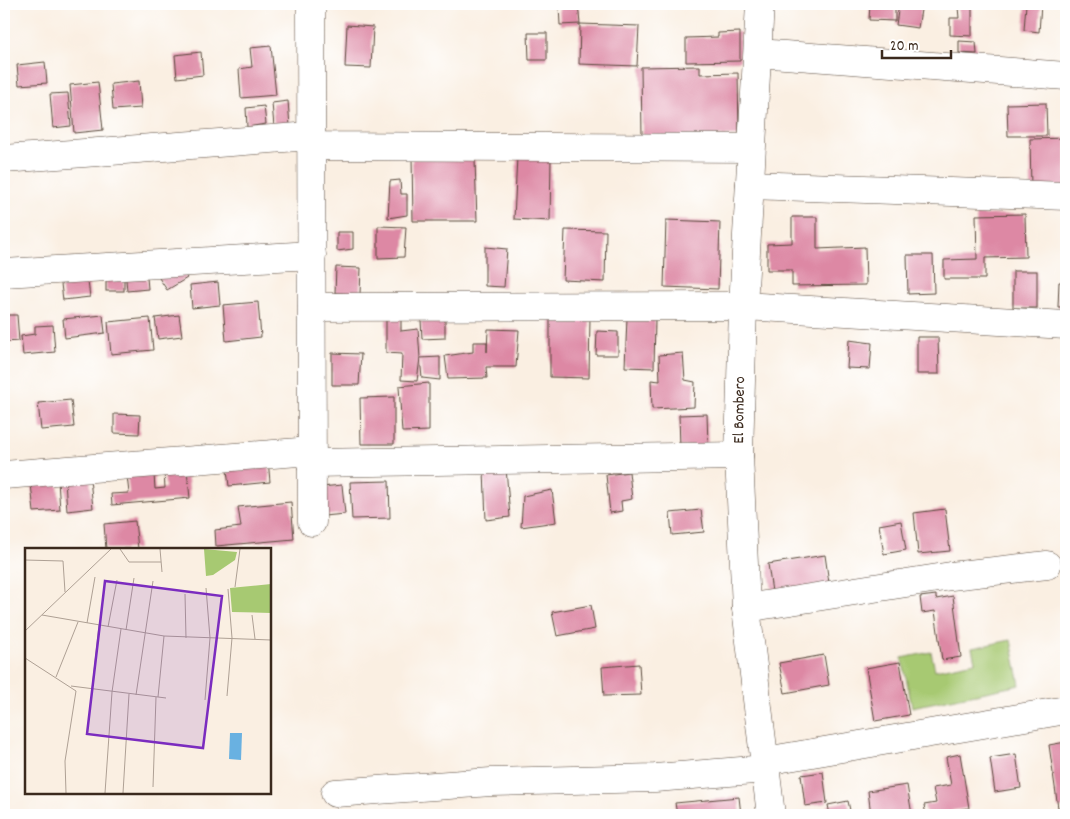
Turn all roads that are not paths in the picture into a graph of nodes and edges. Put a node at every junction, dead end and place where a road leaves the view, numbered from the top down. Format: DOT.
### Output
graph roads {
  1 [pos="311,4"];
  2 [pos="760,4"];
  3 [pos="758,53"];
  4 [pos="1066,76"];
  5 [pos="311,141"];
  6 [pos="751,148"];
  7 [pos="4,159"];
  8 [pos="750,185"];
  9 [pos="1066,196"];
  10 [pos="312,255"];
  11 [pos="4,273"];
  12 [pos="743,306"];
  13 [pos="312,307"];
  14 [pos="1066,325"];
  15 [pos="739,456"];
  16 [pos="311,457"];
  17 [pos="4,475"];
  18 [pos="312,522"];
  19 [pos="1047,565"];
  20 [pos="746,608"];
  21 [pos="1066,710"];
  22 [pos="765,765"];
  23 [pos="335,793"];
  24 [pos="771,815"];
  1 -- 5 [label="street"];
  2 -- 3 [label="street, El Bombero"];
  3 -- 4 [label="street"];
  3 -- 6 [label="street, El Bombero"];
  5 -- 6 [label="street"];
  5 -- 7 [label="street"];
  5 -- 10 [label="street"];
  6 -- 8 [label="street, El Bombero"];
  8 -- 9 [label="street"];
  8 -- 12 [label="street, El Bombero"];
  10 -- 11 [label="street"];
  10 -- 13 [label="street"];
  12 -- 13 [label="street"];
  12 -- 14 [label="street"];
  12 -- 15 [label="street, El Bombero"];
  13 -- 16 [label="street"];
  15 -- 16 [label="street"];
  15 -- 20 [label="street, El Bombero"];
  16 -- 17 [label="street"];
  16 -- 18 [label="street"];
  19 -- 20 [label="street"];
  20 -- 22 [label="street, El Bombero"];
  21 -- 22 [label="street"];
  22 -- 23 [label="street"];
  22 -- 24 [label="street, El Bombero"];
}
